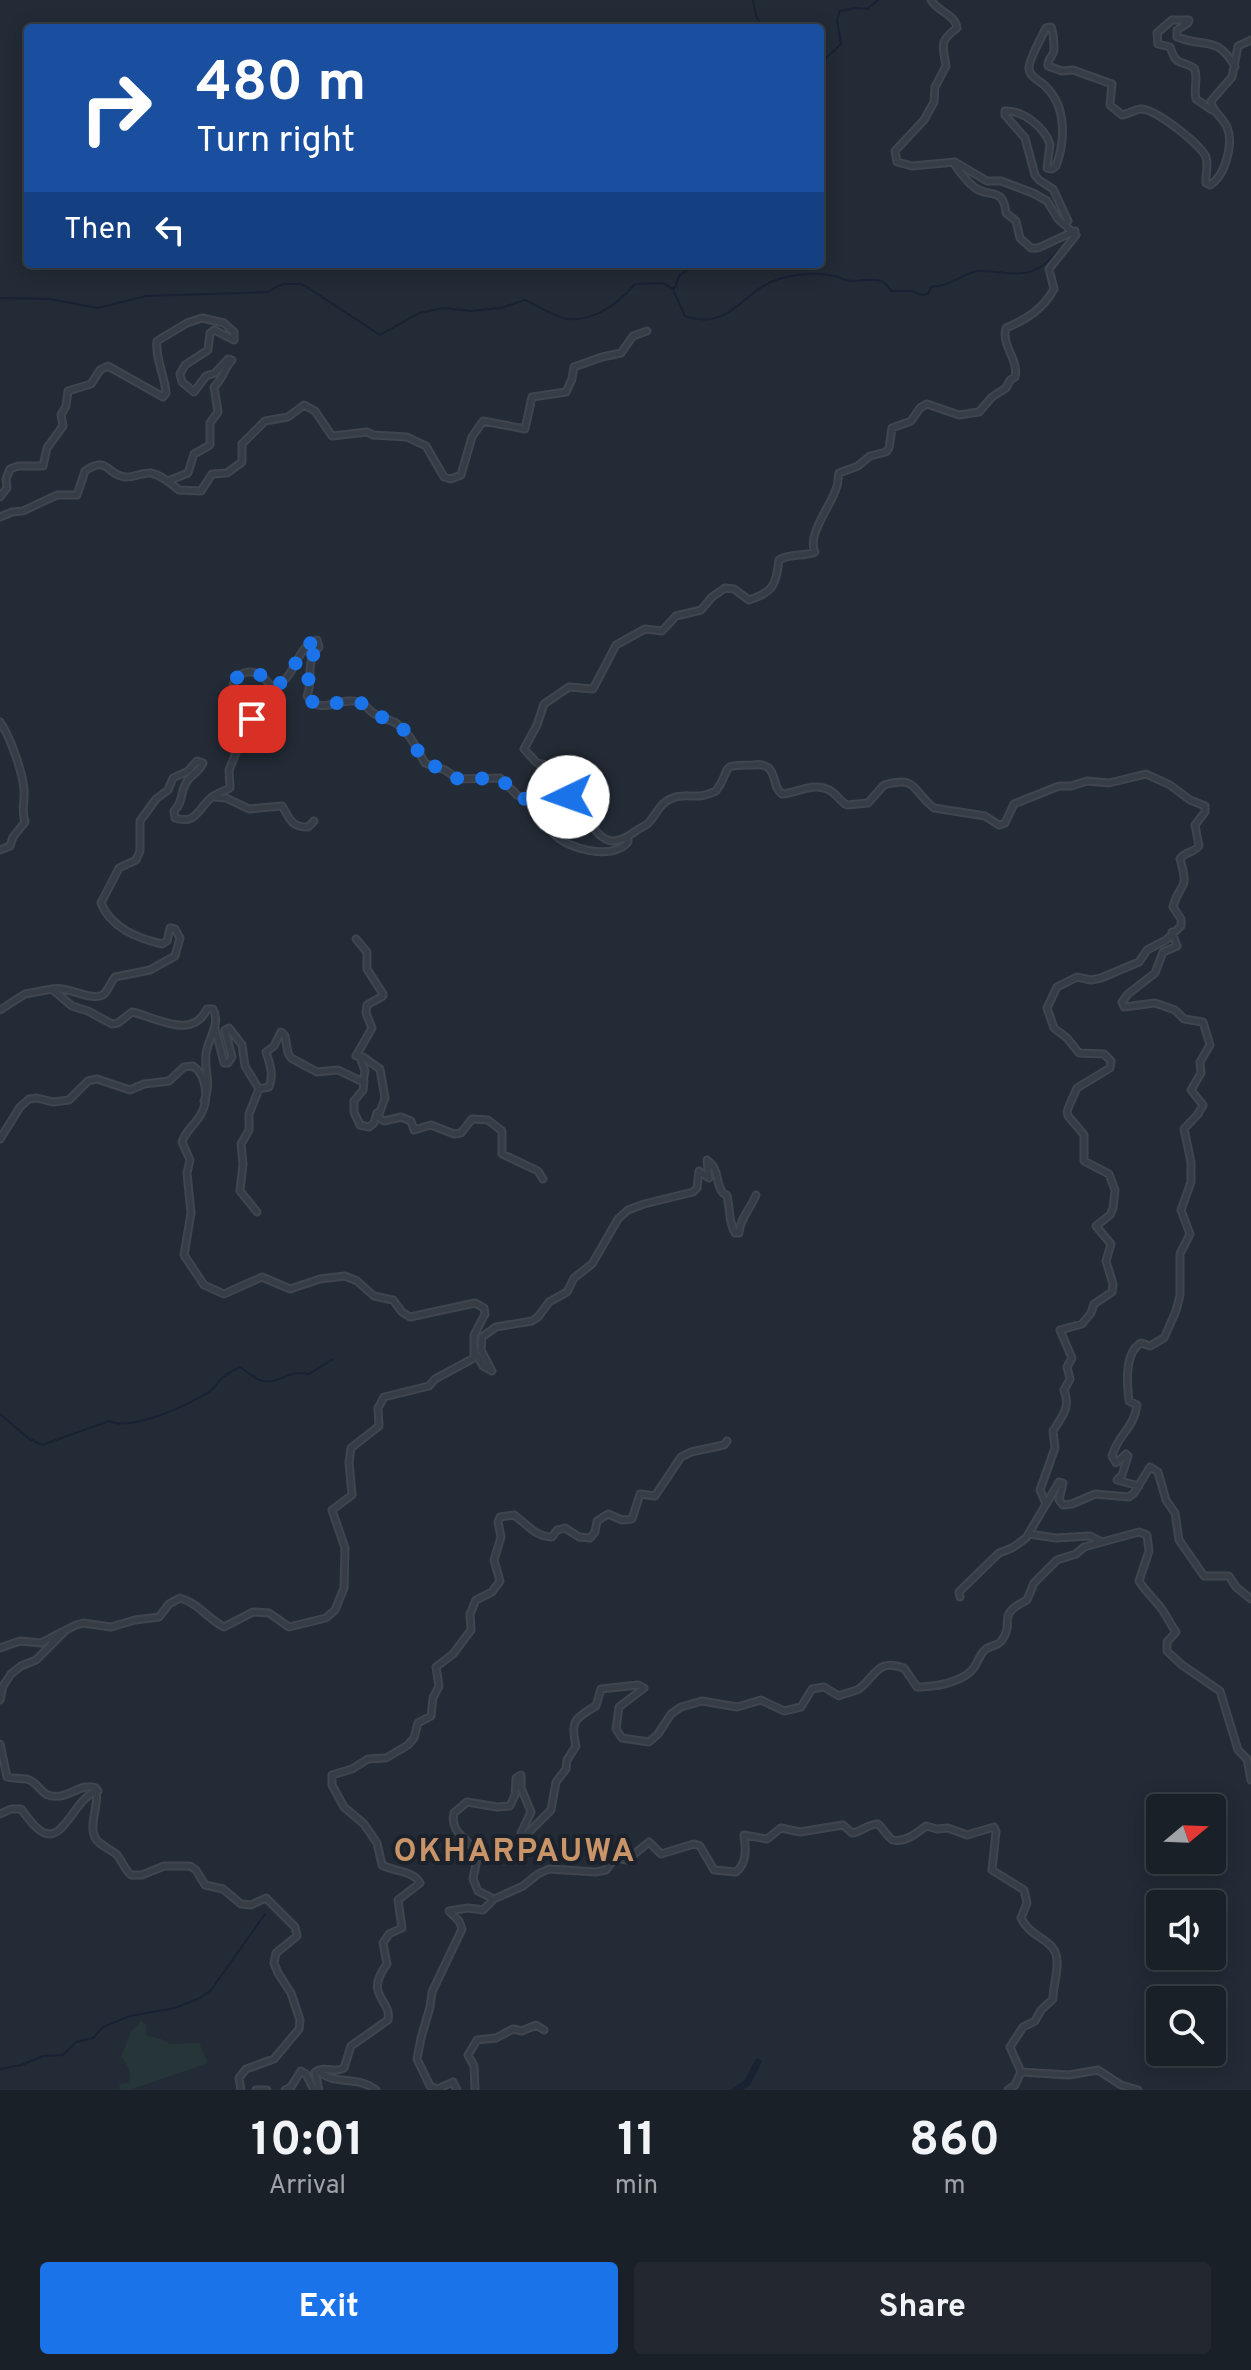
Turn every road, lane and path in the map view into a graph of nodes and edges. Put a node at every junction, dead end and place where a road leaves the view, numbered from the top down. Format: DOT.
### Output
graph roads {
  1 [pos="931,0"];
  2 [pos="1251,40"];
  3 [pos="1235,68"];
  4 [pos="1213,110"];
  5 [pos="952,162"];
  6 [pos="1065,223"];
  7 [pos="1075,231"];
  8 [pos="647,331"];
  9 [pos="167,481"];
  10 [pos="0,497"];
  11 [pos="0,517"];
  12 [pos="0,722"];
  13 [pos="213,796"];
  14 [pos="314,821"];
  15 [pos="628,837"];
  16 [pos="0,850"];
  17 [pos="1172,932"];
  18 [pos="356,939"];
  19 [pos="52,989"];
  20 [pos="0,1010"];
  21 [pos="215,1027"];
  22 [pos="360,1057"];
  23 [pos="364,1081"];
  24 [pos="259,1089"];
  25 [pos="204,1101"];
  26 [pos="377,1113"];
  27 [pos="0,1139"];
  28 [pos="543,1179"];
  29 [pos="756,1195"];
  30 [pos="257,1212"];
  31 [pos="475,1352"];
  32 [pos="727,1441"];
  33 [pos="1139,1486"];
  34 [pos="1046,1504"];
  35 [pos="1029,1534"];
  36 [pos="1102,1542"];
  37 [pos="960,1597"];
  38 [pos="1251,1599"];
  39 [pos="66,1630"];
  40 [pos="0,1648"];
  41 [pos="0,1700"];
  42 [pos="0,1744"];
  43 [pos="1251,1780"];
  44 [pos="98,1791"];
  45 [pos="0,1814"];
  46 [pos="492,1900"];
  47 [pos="544,2030"];
  48 [pos="317,2070"];
  49 [pos="1021,2072"];
  50 [pos="241,2090"];
  51 [pos="256,2090"];
  52 [pos="267,2090"];
  53 [pos="285,2090"];
  54 [pos="317,2090"];
  55 [pos="376,2090"];
  56 [pos="457,2090"];
  57 [pos="475,2090"];
  58 [pos="1008,2090"];
  59 [pos="1138,2090"];
  1 -- 5 [label="street"];
  2 -- 3 [label="street"];
  3 -- 4 [label="street"];
  3 -- 4 [label="street"];
  4 -- 6 [label="street"];
  5 -- 6 [label="street"];
  5 -- 7 [label="street"];
  6 -- 7 [label="street"];
  7 -- 15 [label="street"];
  8 -- 9 [label="street"];
  9 -- 10 [label="street"];
  9 -- 11 [label="street"];
  12 -- 16 [label="street"];
  13 -- 14 [label="street"];
  13 -- 15 [label="street"];
  13 -- 19 [label="street"];
  15 -- 17 [label="street"];
  17 -- 33 [label="street"];
  17 -- 34 [label="street"];
  18 -- 22 [label="street"];
  19 -- 20 [label="street"];
  19 -- 21 [label="street"];
  21 -- 24 [label="street"];
  21 -- 25 [label="street"];
  22 -- 23 [label="street"];
  22 -- 26 [label="street"];
  23 -- 24 [label="street"];
  23 -- 26 [label="street"];
  24 -- 30 [label="street"];
  25 -- 27 [label="street"];
  25 -- 31 [label="street"];
  26 -- 28 [label="street"];
  29 -- 31 [label="street"];
  31 -- 39 [label="street"];
  32 -- 48 [label="street"];
  33 -- 34 [label="street"];
  33 -- 38 [label="street"];
  34 -- 35 [label="street"];
  35 -- 36 [label="street"];
  35 -- 37 [label="street"];
  36 -- 43 [label="street"];
  36 -- 46 [label="street"];
  39 -- 40 [label="street"];
  39 -- 41 [label="street"];
  42 -- 44 [label="street"];
  44 -- 45 [label="street"];
  44 -- 50 [label="street"];
  46 -- 49 [label="street"];
  46 -- 56 [label="street"];
  47 -- 57 [label="street"];
  48 -- 54 [label="street"];
  48 -- 55 [label="street"];
  49 -- 58 [label="street"];
  49 -- 59 [label="street"];
  51 -- 52 [label="street"];
  53 -- 54 [label="street"];
}
